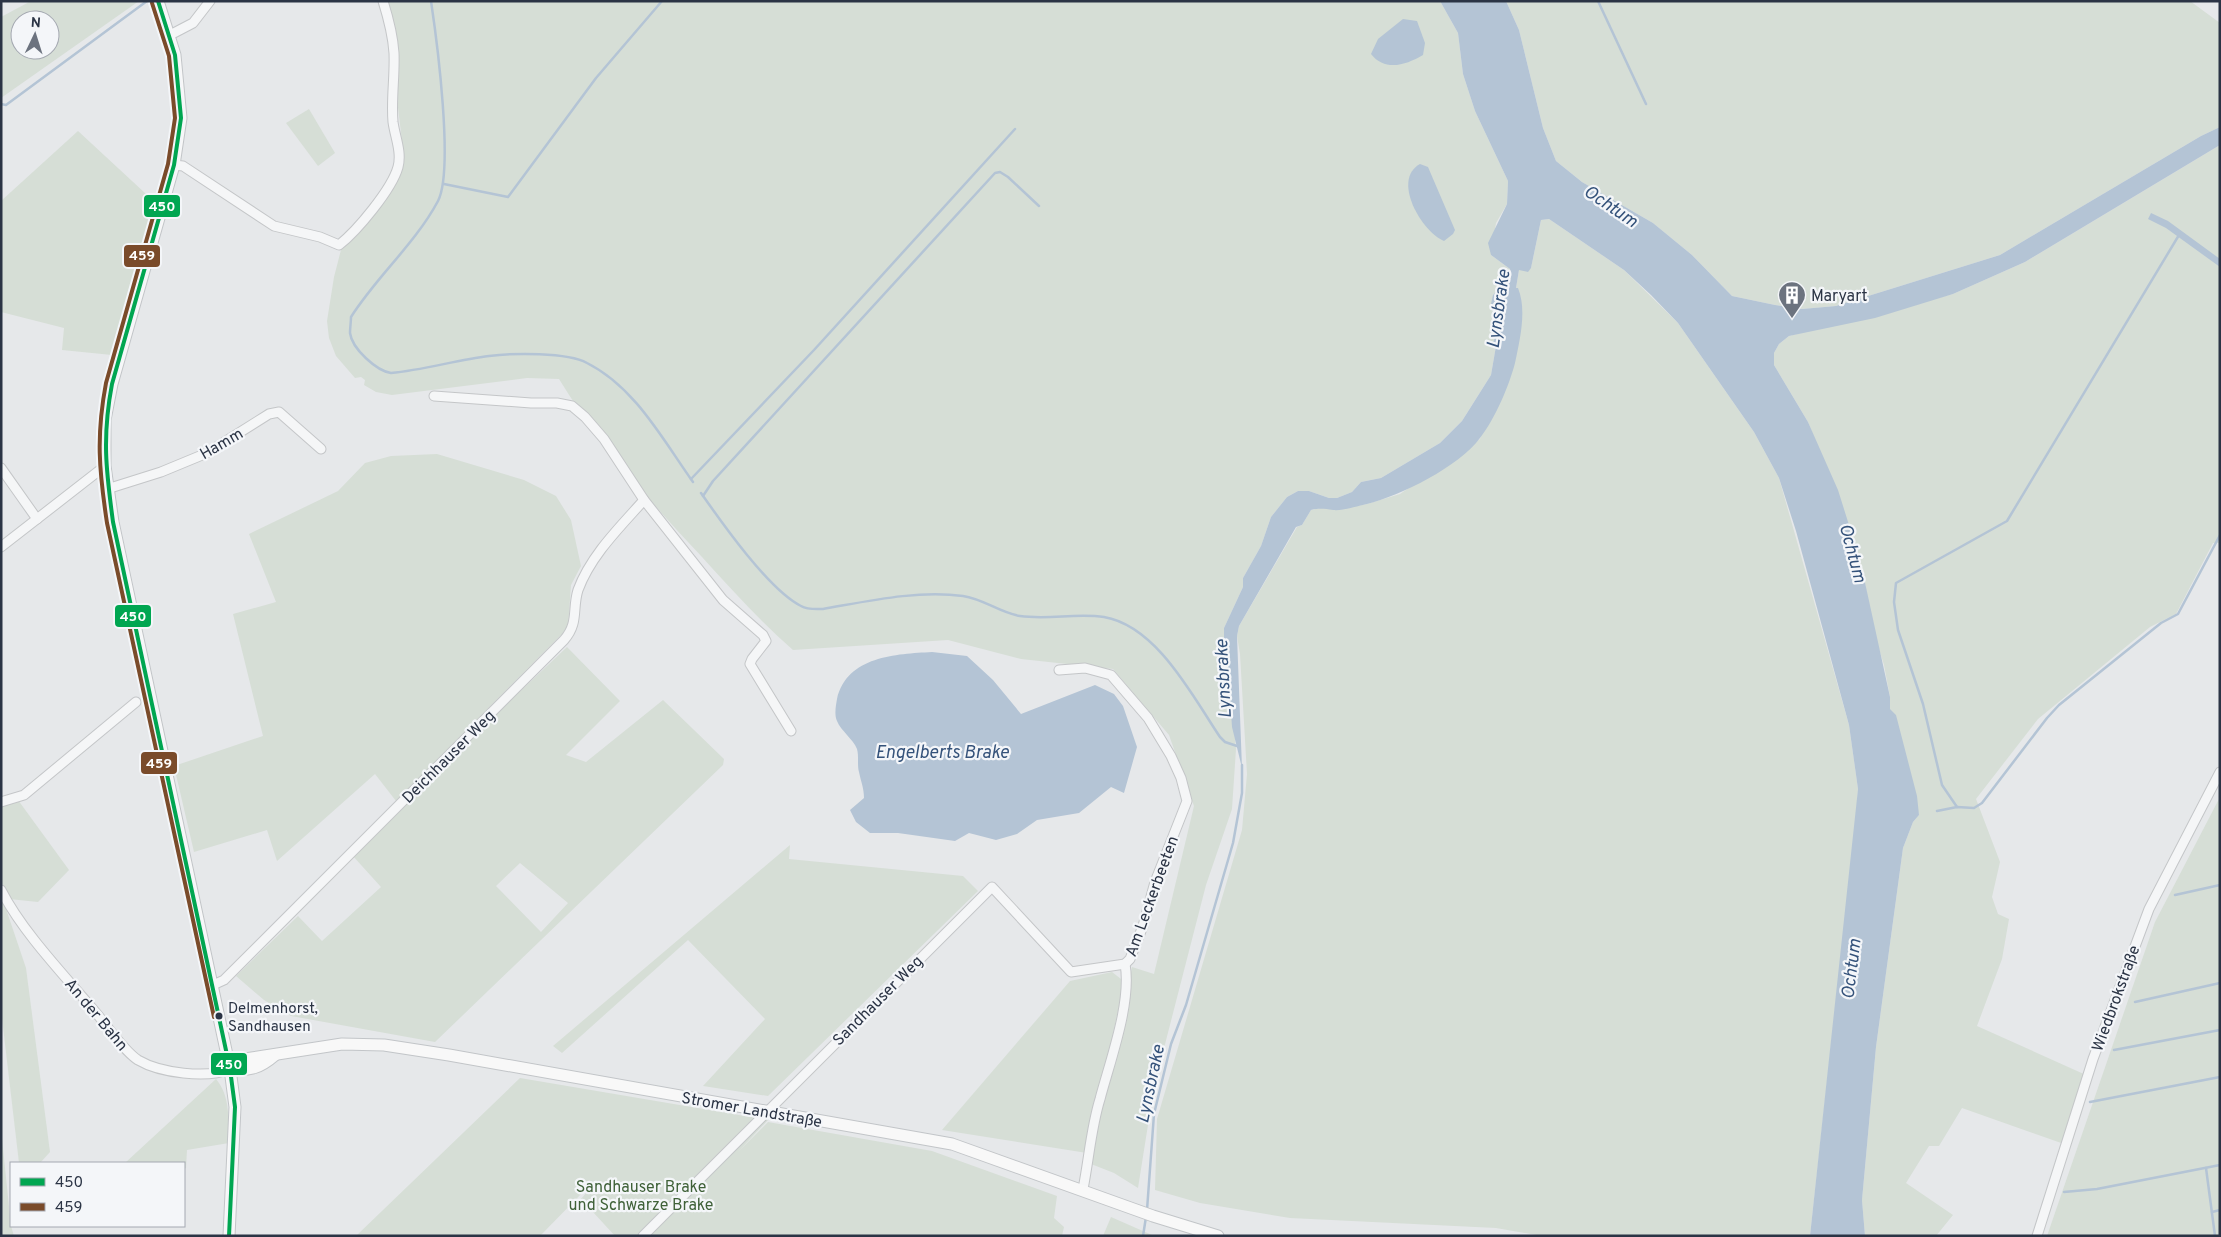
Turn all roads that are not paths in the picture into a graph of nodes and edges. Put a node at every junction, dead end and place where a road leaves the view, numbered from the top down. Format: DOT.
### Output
graph roads {
  1 [pos="158,1"];
  2 [pos="210,1"];
  3 [pos="383,1"];
  4 [pos="170,35"];
  5 [pos="174,165"];
  6 [pos="434,396"];
  7 [pos="321,449"];
  8 [pos="104,466"];
  9 [pos="1,468"];
  10 [pos="107,490"];
  11 [pos="644,500"];
  12 [pos="37,518"];
  13 [pos="1,547"];
  14 [pos="1059,670"];
  15 [pos="136,702"];
  16 [pos="791,731"];
  17 [pos="2220,772"];
  18 [pos="1,802"];
  19 [pos="1,890"];
  20 [pos="1126,964"];
  21 [pos="213,985"];
  22 [pos="230,1069"];
  23 [pos="765,1111"];
  24 [pos="1083,1190"];
  25 [pos="229,1236"];
  26 [pos="643,1236"];
  27 [pos="1218,1236"];
  28 [pos="2037,1236"];
  1 -- 4 [label="main road"];
  2 -- 4 [label="street"];
  3 -- 5 [label="street"];
  4 -- 5 [label="main road"];
  5 -- 8 [label="main road"];
  6 -- 11 [label="street"];
  7 -- 10 [label="street, Hamm"];
  8 -- 10 [label="main road"];
  8 -- 12 [label="street"];
  9 -- 12 [label="street"];
  10 -- 21 [label="main road"];
  11 -- 16 [label="street"];
  11 -- 21 [label="street, Deichhauser Weg"];
  12 -- 13 [label="street"];
  14 -- 20 [label="street, Am Leckerbeeten"];
  15 -- 18 [label="street"];
  17 -- 28 [label="street, Wiedbrokstraße"];
  19 -- 22 [label="street, An der Bahn"];
  20 -- 23 [label="street, Sandhauser Weg"];
  20 -- 24 [label="street, Am Leckerbeeten"];
  21 -- 22 [label="main road"];
  22 -- 23 [label="main road, Stromer Landstraße"];
  22 -- 25 [label="main road"];
  23 -- 24 [label="main road, Stromer Landstraße"];
  23 -- 26 [label="street, Sandhauser Weg"];
  24 -- 27 [label="main road, Stromer Landstraße"];
}
